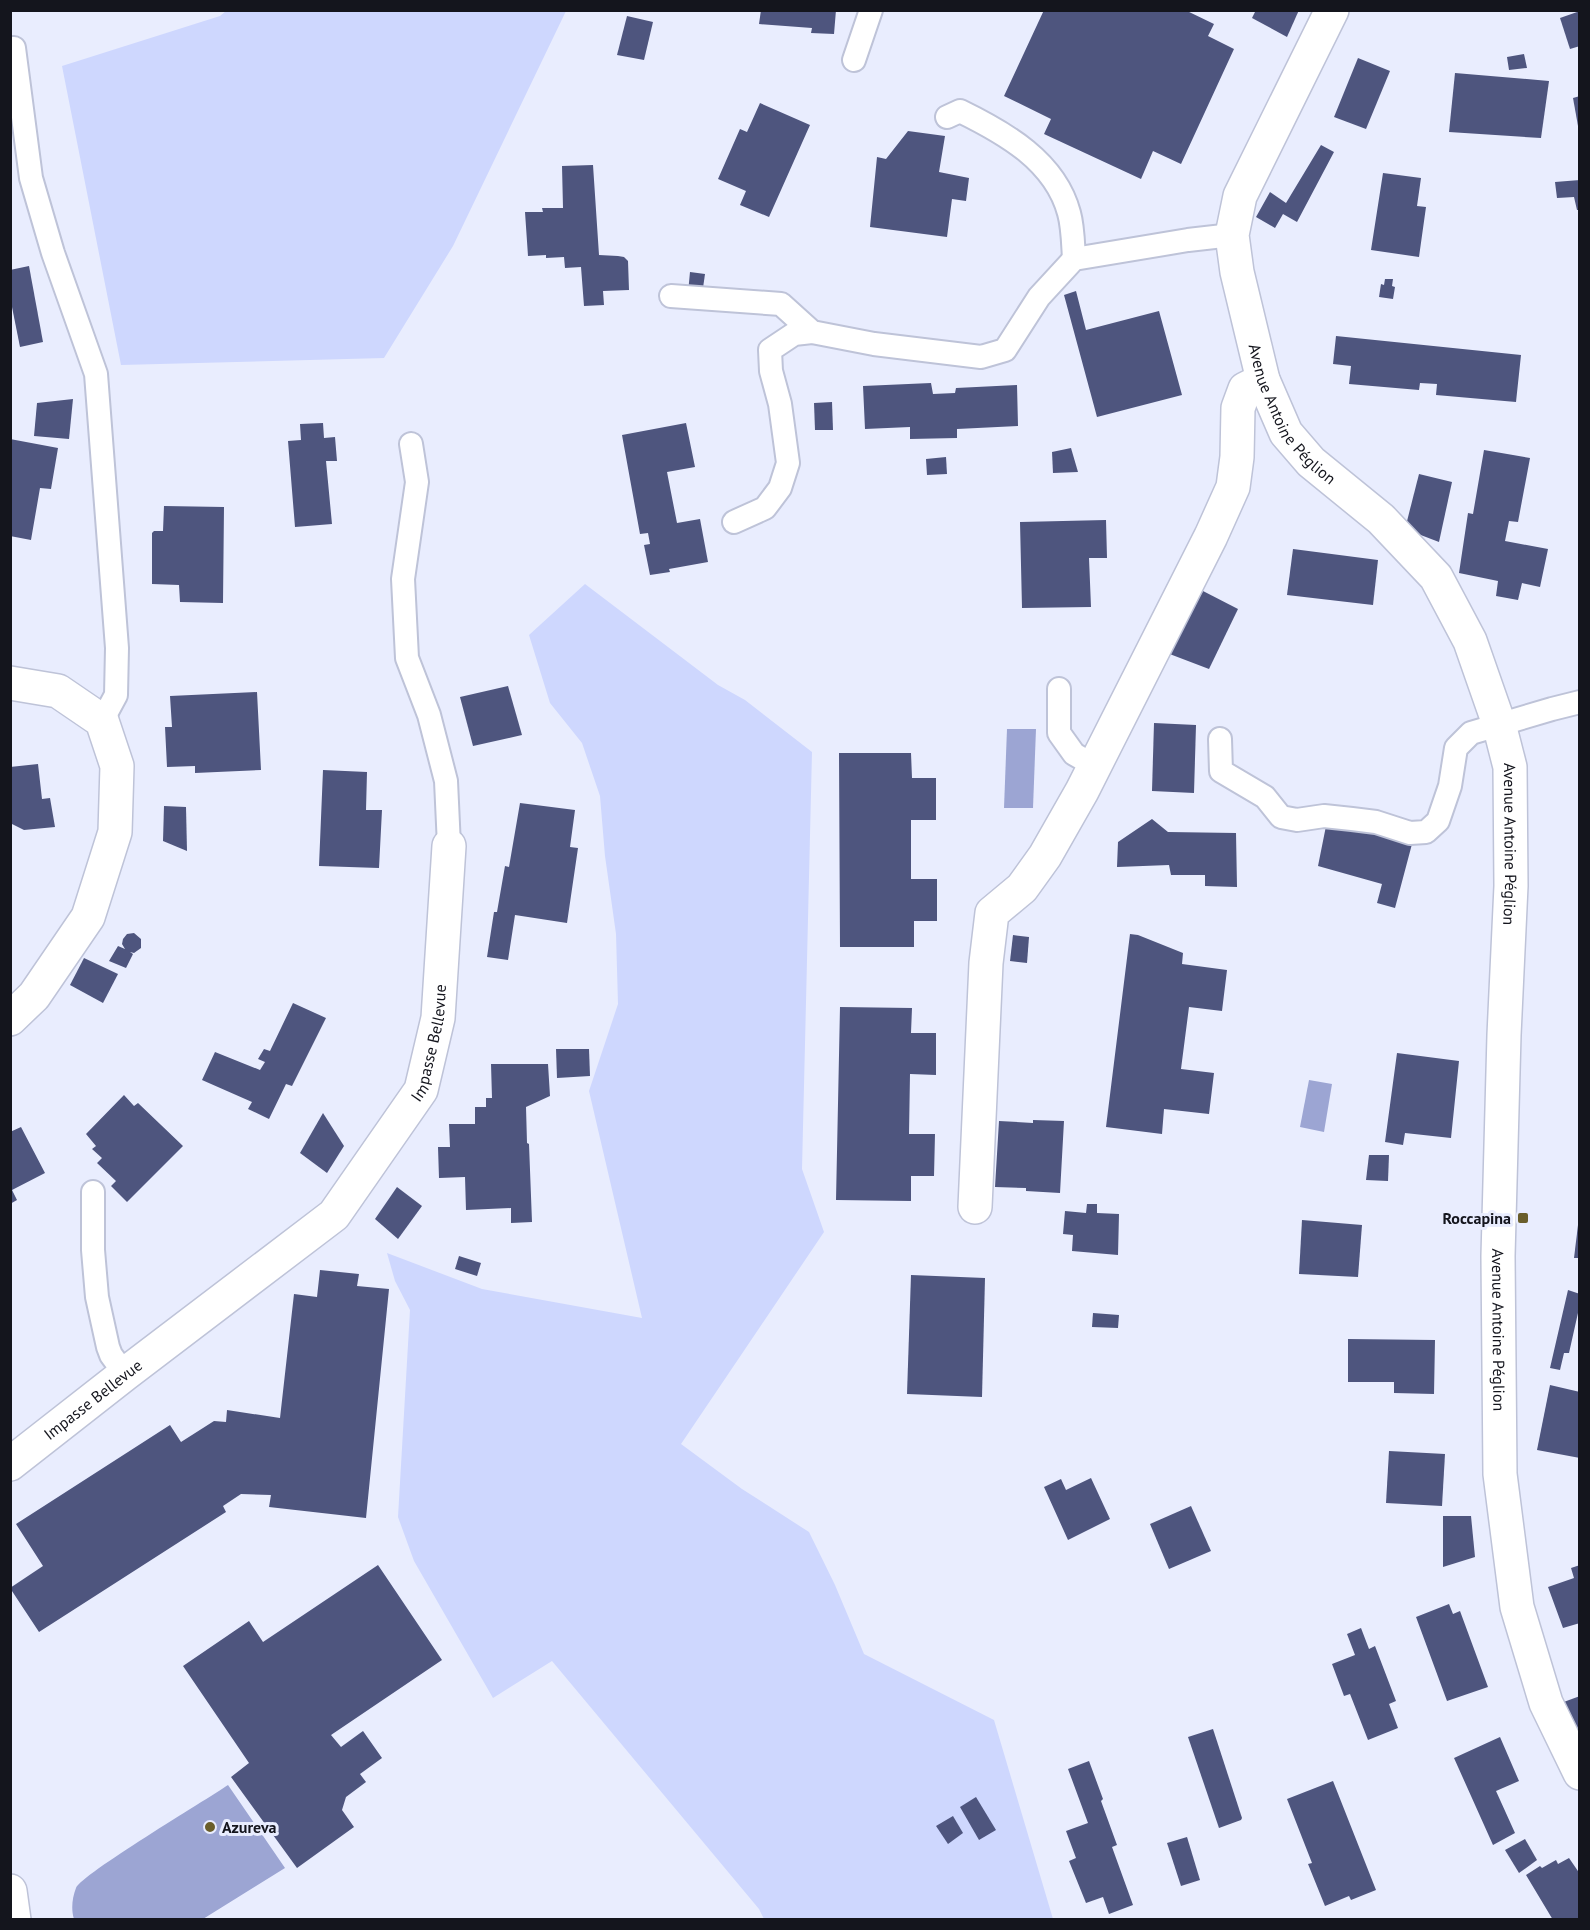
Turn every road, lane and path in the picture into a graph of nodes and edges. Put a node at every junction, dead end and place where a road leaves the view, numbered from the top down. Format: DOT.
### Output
graph roads {
  1 [pos="871,10"];
  2 [pos="1332,10"];
  3 [pos="14,48"];
  4 [pos="854,60"];
  5 [pos="947,117"];
  6 [pos="1233,235"];
  7 [pos="1074,259"];
  8 [pos="671,296"];
  9 [pos="812,332"];
  10 [pos="1263,380"];
  11 [pos="411,444"];
  12 [pos="734,522"];
  13 [pos="10,683"];
  14 [pos="1059,689"];
  15 [pos="1580,702"];
  16 [pos="102,721"];
  17 [pos="1499,724"];
  18 [pos="1220,739"];
  19 [pos="1095,766"];
  20 [pos="448,846"];
  21 [pos="10,1018"];
  22 [pos="93,1192"];
  23 [pos="975,1208"];
  24 [pos="125,1374"];
  25 [pos="10,1464"];
  26 [pos="1580,1773"];
  27 [pos="10,1891"];
  28 [pos="14,1920"];
  1 -- 4 [label="lane"];
  2 -- 6 [label="street, Avenue Antoine Péglion"];
  3 -- 16 [label="lane"];
  5 -- 7 [label="lane"];
  6 -- 7 [label="lane"];
  6 -- 10 [label="street, Avenue Antoine Péglion"];
  7 -- 9 [label="lane"];
  8 -- 9 [label="lane"];
  9 -- 12 [label="lane"];
  10 -- 17 [label="street, Avenue Antoine Péglion"];
  10 -- 19 [label="street"];
  11 -- 20 [label="lane, Impasse Bellevue"];
  13 -- 16 [label="street"];
  14 -- 19 [label="lane"];
  15 -- 17 [label="lane"];
  16 -- 21 [label="street"];
  17 -- 18 [label="lane"];
  17 -- 26 [label="street, Avenue Antoine Péglion"];
  19 -- 23 [label="street"];
  20 -- 24 [label="street, Impasse Bellevue"];
  22 -- 24 [label="lane"];
  24 -- 25 [label="street, Impasse Bellevue"];
  27 -- 28 [label="street"];
}
